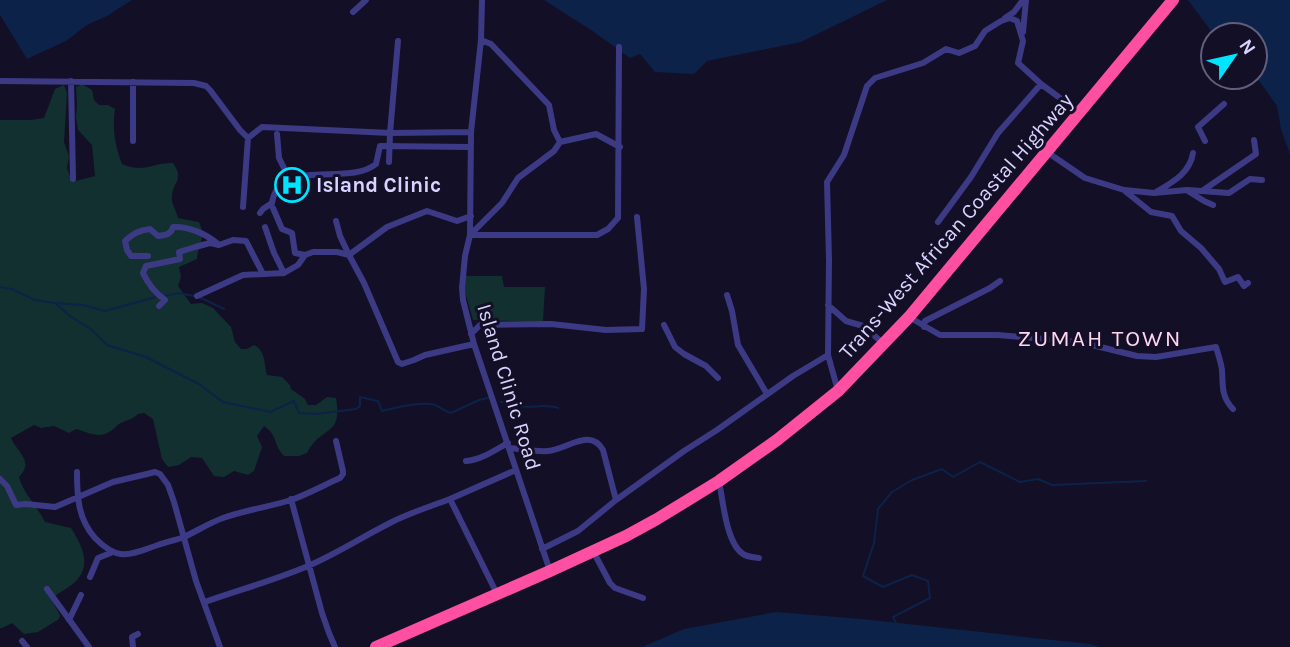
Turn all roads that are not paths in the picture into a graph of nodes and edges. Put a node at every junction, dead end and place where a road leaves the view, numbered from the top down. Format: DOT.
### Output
graph roads {
  1 [pos="366,0"];
  2 [pos="482,0"];
  3 [pos="1025,0"];
  4 [pos="1173,0"];
  5 [pos="353,12"];
  6 [pos="1002,21"];
  7 [pos="481,40"];
  8 [pos="398,41"];
  9 [pos="1023,41"];
  10 [pos="619,47"];
  11 [pos="0,81"];
  12 [pos="71,81"];
  13 [pos="133,82"];
  14 [pos="1041,84"];
  15 [pos="1224,104"];
  16 [pos="1077,114"];
  17 [pos="471,132"];
  18 [pos="390,133"];
  19 [pos="277,134"];
  20 [pos="248,138"];
  21 [pos="1254,140"];
  22 [pos="1205,141"];
  23 [pos="133,142"];
  24 [pos="560,142"];
  25 [pos="389,146"];
  26 [pos="620,146"];
  27 [pos="471,147"];
  28 [pos="1047,152"];
  29 [pos="1193,152"];
  30 [pos="389,162"];
  31 [pos="73,179"];
  32 [pos="1262,180"];
  33 [pos="285,181"];
  34 [pos="1124,190"];
  35 [pos="1186,190"];
  36 [pos="1202,191"];
  37 [pos="1154,193"];
  38 [pos="1213,205"];
  39 [pos="243,207"];
  40 [pos="273,208"];
  41 [pos="260,213"];
  42 [pos="471,216"];
  43 [pos="637,217"];
  44 [pos="336,221"];
  45 [pos="938,222"];
  46 [pos="265,227"];
  47 [pos="470,235"];
  48 [pos="219,245"];
  49 [pos="349,254"];
  50 [pos="304,255"];
  51 [pos="148,256"];
  52 [pos="284,273"];
  53 [pos="263,274"];
  54 [pos="1000,281"];
  55 [pos="1248,283"];
  56 [pos="727,295"];
  57 [pos="197,296"];
  58 [pos="828,305"];
  59 [pos="159,306"];
  60 [pos="909,317"];
  61 [pos="664,325"];
  62 [pos="924,327"];
  63 [pos="471,334"];
  64 [pos="474,344"];
  65 [pos="884,344"];
  66 [pos="828,355"];
  67 [pos="718,378"];
  68 [pos="838,391"];
  69 [pos="767,394"];
  70 [pos="1233,409"];
  71 [pos="337,441"];
  72 [pos="509,445"];
  73 [pos="466,461"];
  74 [pos="516,470"];
  75 [pos="77,472"];
  76 [pos="0,479"];
  77 [pos="719,481"];
  78 [pos="77,496"];
  79 [pos="291,499"];
  80 [pos="450,499"];
  81 [pos="616,500"];
  82 [pos="184,537"];
  83 [pos="542,549"];
  84 [pos="593,551"];
  85 [pos="113,552"];
  86 [pos="759,558"];
  87 [pos="308,566"];
  88 [pos="550,571"];
  89 [pos="90,577"];
  90 [pos="47,589"];
  91 [pos="497,594"];
  92 [pos="81,595"];
  93 [pos="643,598"];
  94 [pos="205,602"];
  95 [pos="69,620"];
  96 [pos="138,634"];
  97 [pos="89,647"];
  98 [pos="133,647"];
  99 [pos="220,647"];
  100 [pos="335,647"];
  101 [pos="376,647"];
  1 -- 5 [label="street"];
  2 -- 7 [label="street, Island Clinic Road"];
  3 -- 6 [label="street"];
  3 -- 9 [label="street"];
  4 -- 16 [label="highway, Trans-West African Coastal Highway"];
  6 -- 9 [label="street"];
  6 -- 58 [label="street"];
  7 -- 17 [label="street, Island Clinic Road"];
  7 -- 24 [label="street"];
  8 -- 18 [label="street"];
  9 -- 14 [label="street"];
  10 -- 26 [label="street"];
  11 -- 12 [label="street"];
  12 -- 13 [label="street"];
  12 -- 31 [label="street"];
  13 -- 20 [label="street"];
  13 -- 23 [label="street"];
  14 -- 16 [label="street"];
  14 -- 45 [label="street"];
  15 -- 22 [label="street"];
  16 -- 28 [label="highway, Trans-West African Coastal Highway"];
  17 -- 18 [label="street"];
  17 -- 27 [label="street, Island Clinic Road"];
  18 -- 20 [label="street"];
  18 -- 25 [label="street"];
  19 -- 33 [label="street"];
  20 -- 39 [label="street"];
  21 -- 36 [label="street"];
  24 -- 26 [label="street"];
  24 -- 47 [label="street"];
  25 -- 27 [label="street"];
  25 -- 30 [label="street"];
  25 -- 33 [label="street"];
  26 -- 47 [label="street"];
  27 -- 42 [label="street, Island Clinic Road"];
  28 -- 34 [label="street"];
  28 -- 60 [label="highway, Trans-West African Coastal Highway"];
  29 -- 37 [label="street"];
  32 -- 36 [label="street"];
  33 -- 41 [label="street"];
  34 -- 37 [label="street"];
  34 -- 55 [label="street"];
  35 -- 36 [label="street"];
  35 -- 37 [label="street"];
  35 -- 38 [label="street"];
  40 -- 50 [label="street"];
  42 -- 47 [label="street, Island Clinic Road"];
  42 -- 49 [label="street"];
  43 -- 63 [label="street"];
  44 -- 49 [label="street"];
  46 -- 52 [label="street"];
  47 -- 63 [label="street, Island Clinic Road"];
  48 -- 51 [label="street"];
  48 -- 53 [label="street"];
  48 -- 59 [label="street"];
  49 -- 50 [label="street"];
  49 -- 64 [label="street"];
  50 -- 52 [label="street"];
  52 -- 53 [label="street"];
  53 -- 57 [label="street"];
  54 -- 62 [label="street"];
  56 -- 69 [label="street"];
  58 -- 65 [label="street"];
  58 -- 66 [label="street"];
  60 -- 62 [label="street"];
  60 -- 65 [label="highway, Trans-West African Coastal Highway"];
  61 -- 67 [label="street"];
  62 -- 70 [label="street"];
  63 -- 64 [label="street, Island Clinic Road"];
  64 -- 72 [label="street, Island Clinic Road"];
  65 -- 68 [label="highway, Trans-West African Coastal Highway"];
  66 -- 68 [label="street"];
  66 -- 69 [label="street"];
  68 -- 77 [label="highway, Trans-West African Coastal Highway"];
  69 -- 81 [label="street"];
  71 -- 79 [label="street"];
  72 -- 73 [label="street"];
  72 -- 74 [label="street, Island Clinic Road"];
  72 -- 81 [label="street"];
  74 -- 80 [label="street"];
  74 -- 83 [label="street, Island Clinic Road"];
  75 -- 78 [label="street"];
  76 -- 78 [label="street"];
  77 -- 84 [label="highway, Trans-West African Coastal Highway"];
  77 -- 86 [label="street"];
  78 -- 82 [label="street"];
  78 -- 85 [label="street"];
  79 -- 82 [label="street"];
  79 -- 87 [label="street"];
  80 -- 87 [label="street"];
  80 -- 91 [label="street"];
  81 -- 83 [label="street"];
  82 -- 85 [label="street"];
  82 -- 94 [label="street"];
  83 -- 88 [label="street, Island Clinic Road"];
  84 -- 88 [label="highway, Trans-West African Coastal Highway"];
  84 -- 93 [label="street"];
  85 -- 89 [label="street"];
  87 -- 94 [label="street"];
  87 -- 100 [label="street"];
  88 -- 91 [label="highway, Trans-West African Coastal Highway"];
  90 -- 95 [label="street"];
  91 -- 101 [label="highway, Trans-West African Coastal Highway"];
  92 -- 95 [label="street"];
  94 -- 99 [label="street"];
  95 -- 97 [label="street"];
  96 -- 98 [label="street"];
}
